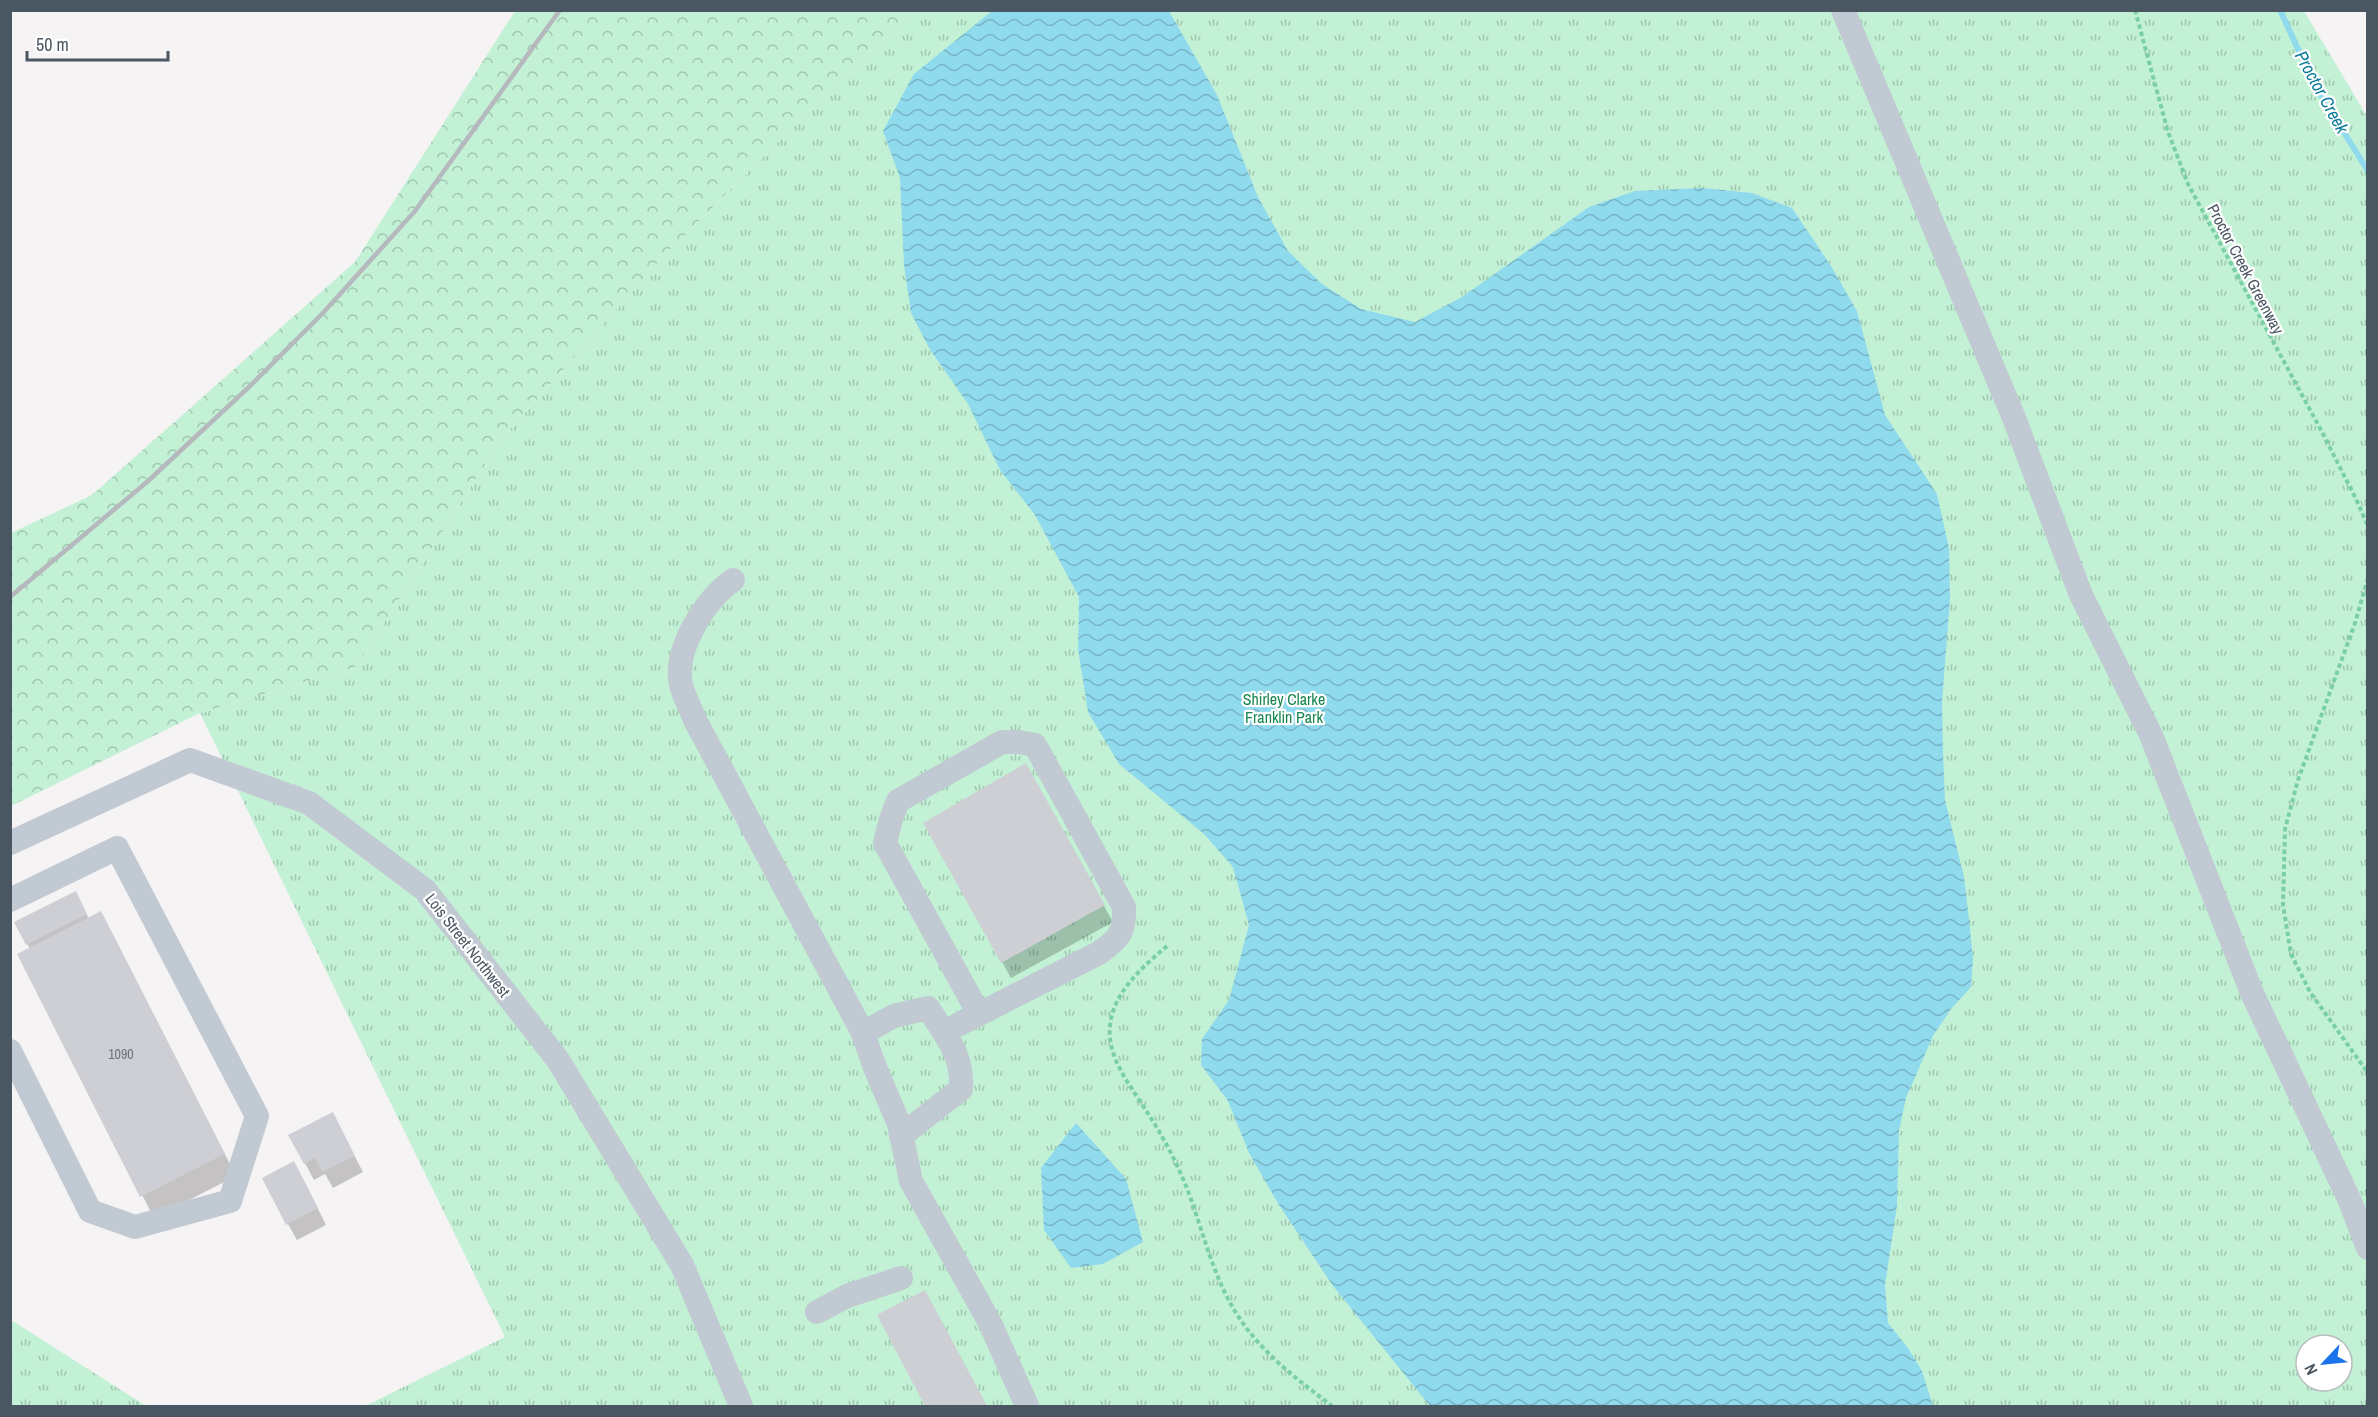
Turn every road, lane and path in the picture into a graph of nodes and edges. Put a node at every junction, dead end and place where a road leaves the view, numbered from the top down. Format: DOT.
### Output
graph roads {
  1 [pos="1843,10"];
  2 [pos="2135,10"];
  3 [pos="2367,526"];
  4 [pos="2367,578"];
  5 [pos="733,580"];
  6 [pos="10,843"];
  7 [pos="10,900"];
  8 [pos="1167,946"];
  9 [pos="979,1014"];
  10 [pos="944,1032"];
  11 [pos="863,1033"];
  12 [pos="10,1051"];
  13 [pos="2367,1073"];
  14 [pos="901,1136"];
  15 [pos="2367,1248"];
  16 [pos="901,1278"];
  17 [pos="817,1311"];
  18 [pos="741,1407"];
  19 [pos="1027,1407"];
  20 [pos="1332,1407"];
  1 -- 15 [label="street"];
  2 -- 3 [label="path, Proctor Creek Greenway"];
  4 -- 13 [label="path"];
  5 -- 11 [label="street"];
  6 -- 18 [label="street, Lois Street Northwest"];
  7 -- 12 [label="street"];
  8 -- 20 [label="path"];
  9 -- 9 [label="street"];
  9 -- 10 [label="street"];
  10 -- 11 [label="street"];
  10 -- 14 [label="street"];
  11 -- 14 [label="street"];
  14 -- 19 [label="street"];
  16 -- 17 [label="street"];
}
